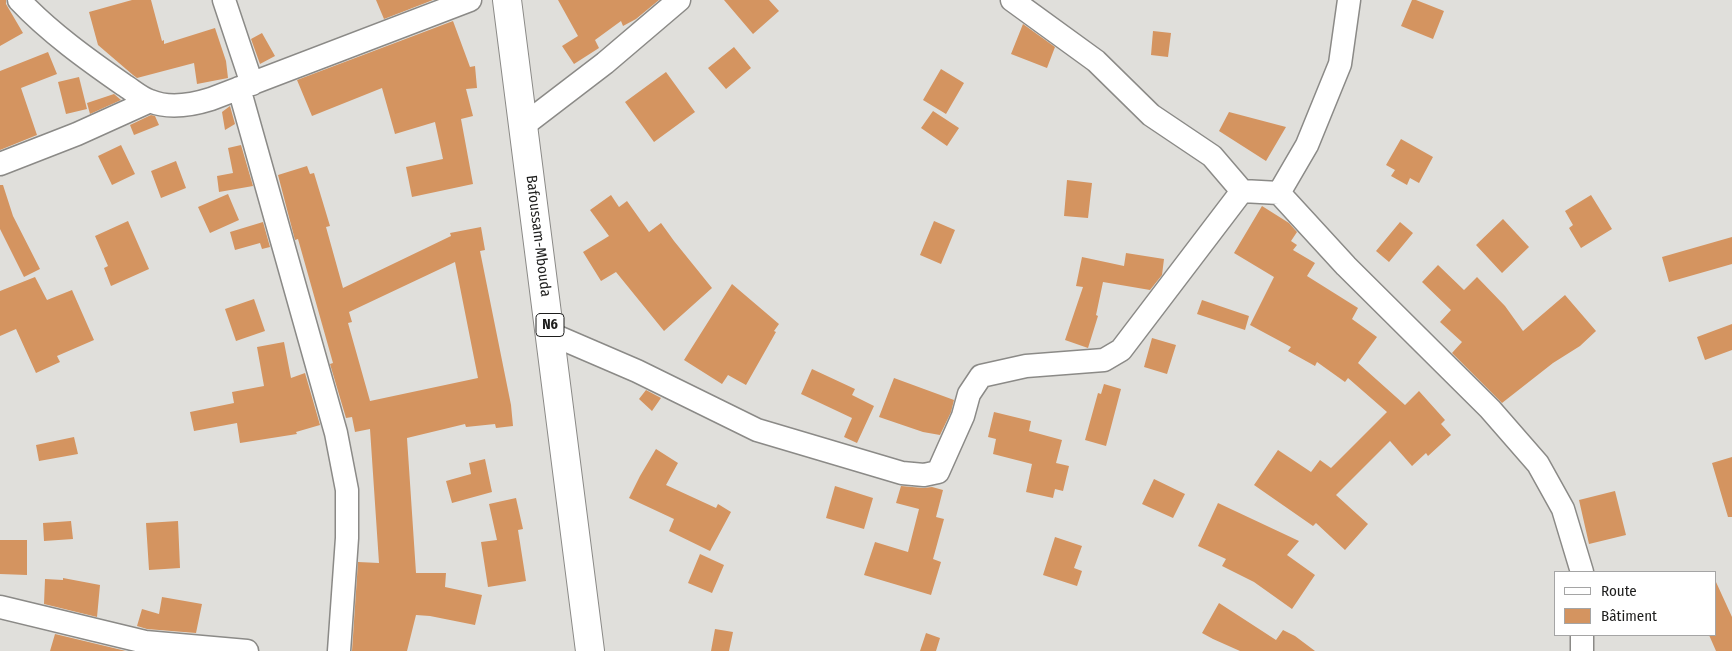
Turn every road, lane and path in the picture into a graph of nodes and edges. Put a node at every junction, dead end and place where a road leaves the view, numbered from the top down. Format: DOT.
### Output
graph roads {
  1 [pos="19,0"];
  2 [pos="224,0"];
  3 [pos="470,0"];
  4 [pos="507,0"];
  5 [pos="679,0"];
  6 [pos="1012,0"];
  7 [pos="1349,0"];
  8 [pos="246,86"];
  9 [pos="150,101"];
  10 [pos="524,125"];
  11 [pos="0,164"];
  12 [pos="1242,191"];
  13 [pos="1279,193"];
  14 [pos="550,334"];
  15 [pos="1582,571"];
  16 [pos="0,607"];
  17 [pos="1582,636"];
  18 [pos="247,651"];
  19 [pos="339,651"];
  20 [pos="590,651"];
  21 [pos="1582,651"];
  1 -- 9 [label="street"];
  2 -- 8 [label="street"];
  3 -- 8 [label="street"];
  4 -- 10 [label="highway, Bafoussam-Mbouda / N6"];
  5 -- 10 [label="street"];
  6 -- 12 [label="street"];
  7 -- 13 [label="street"];
  8 -- 9 [label="street"];
  8 -- 19 [label="street"];
  9 -- 11 [label="street"];
  10 -- 14 [label="highway, Bafoussam-Mbouda / N6"];
  12 -- 13 [label="street"];
  12 -- 14 [label="street"];
  13 -- 15 [label="street"];
  14 -- 20 [label="highway, Bafoussam-Mbouda / N6"];
  16 -- 18 [label="street"];
  17 -- 21 [label="street"];
}
